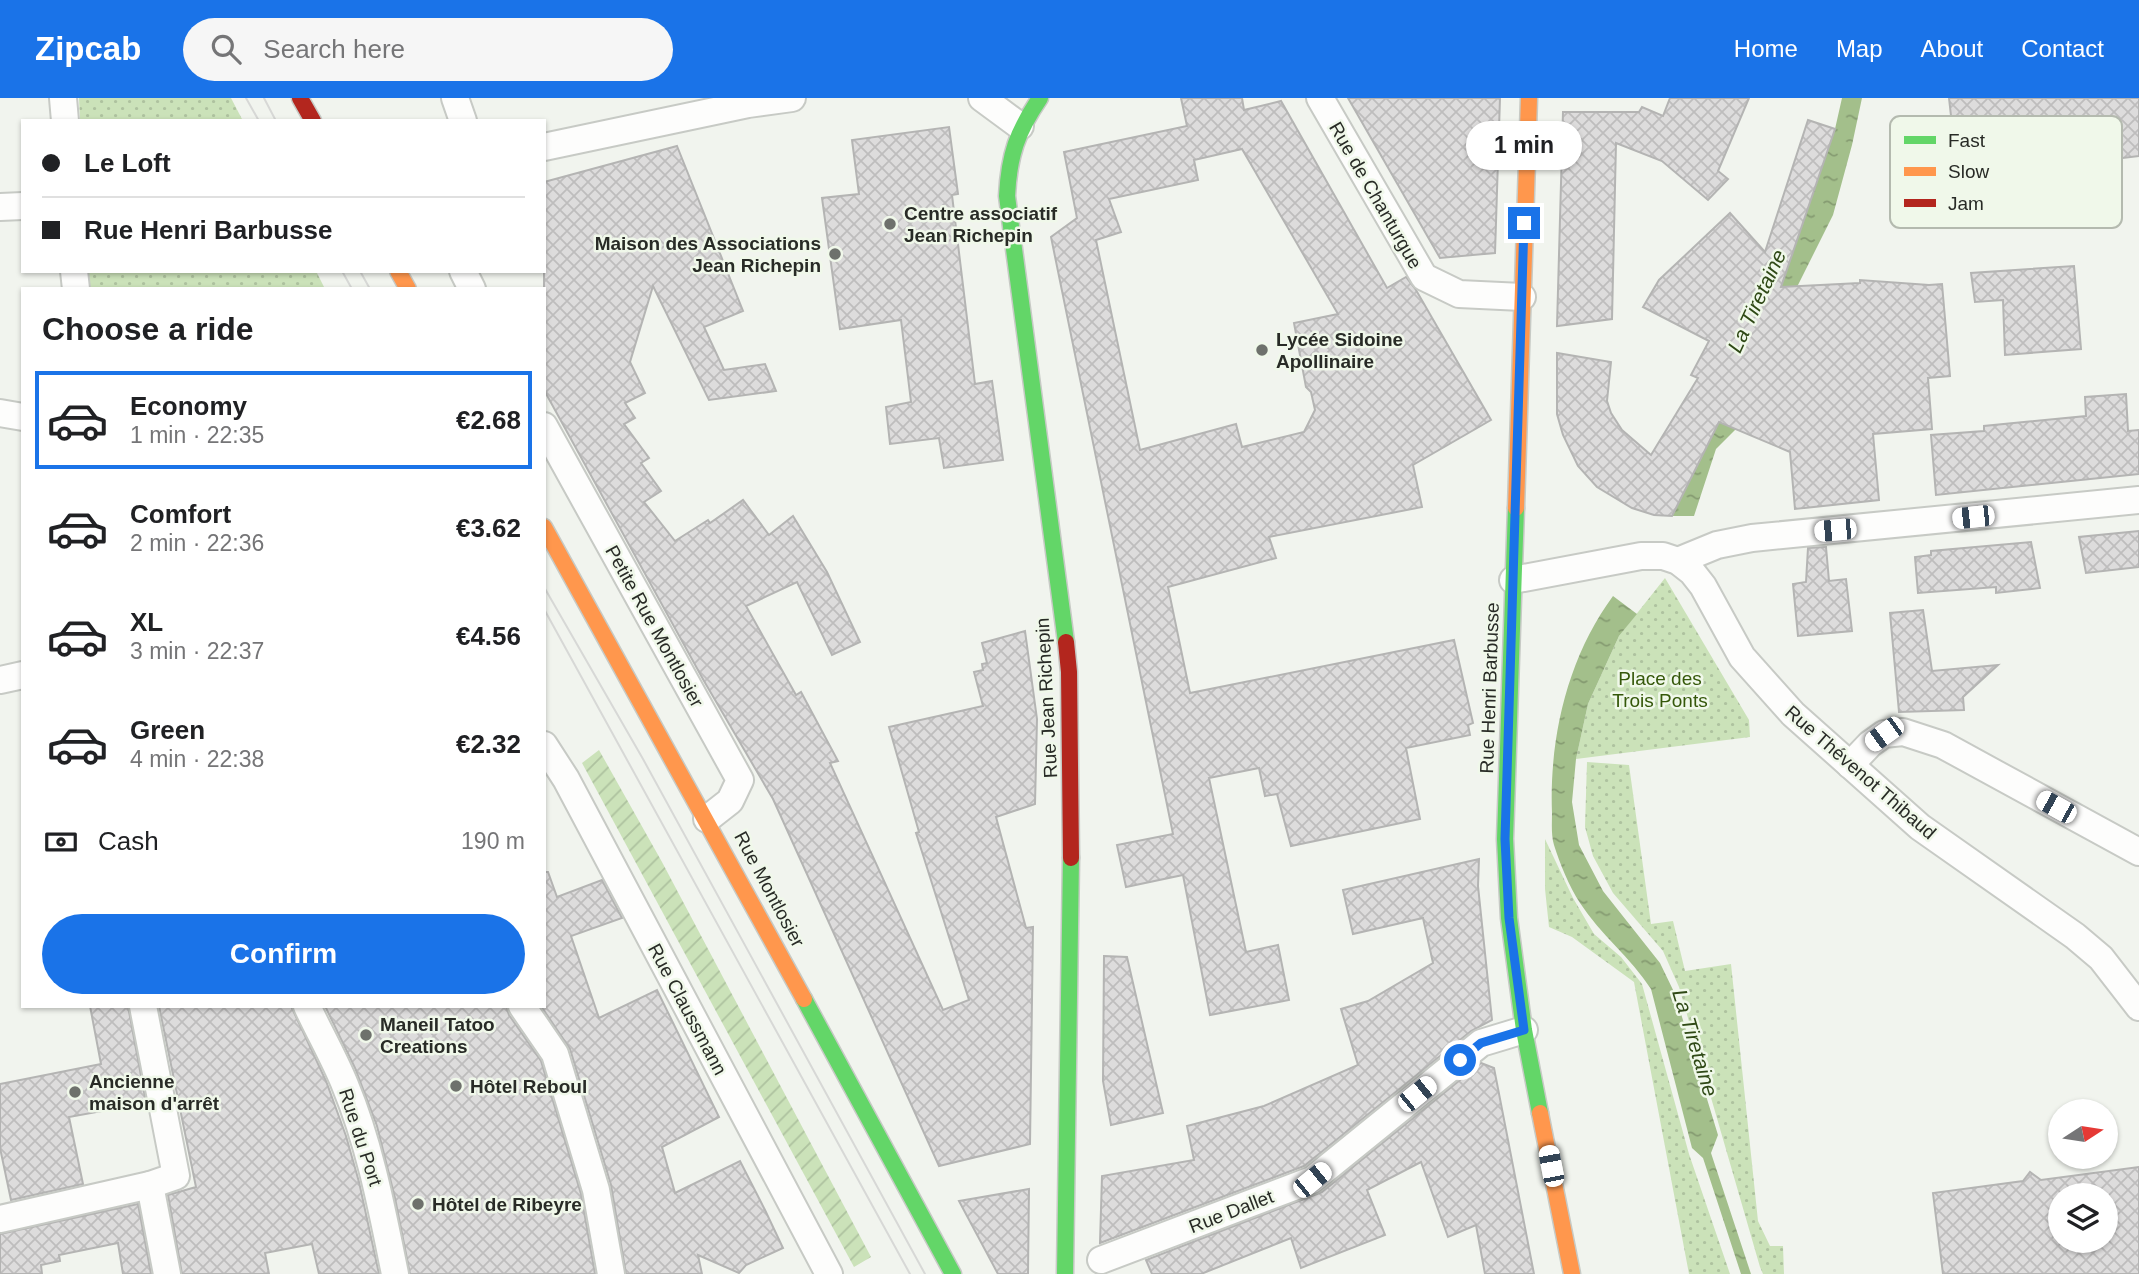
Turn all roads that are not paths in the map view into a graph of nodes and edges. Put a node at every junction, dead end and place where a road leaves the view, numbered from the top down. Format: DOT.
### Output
graph roads {
  1 [pos="63,98"];
  2 [pos="300,98"];
  3 [pos="455,98"];
  4 [pos="792,98"];
  5 [pos="982,98"];
  6 [pos="1040,98"];
  7 [pos="1320,98"];
  8 [pos="1528,98"];
  9 [pos="65,119"];
  10 [pos="312,119"];
  11 [pos="462,119"];
  12 [pos="1020,126"];
  13 [pos="546,147"];
  14 [pos="21,206"];
  15 [pos="0,207"];
  16 [pos="1522,297"];
  17 [pos="0,413"];
  18 [pos="21,417"];
  19 [pos="546,430"];
  20 [pos="2139,500"];
  21 [pos="546,531"];
  22 [pos="1678,561"];
  23 [pos="1513,580"];
  24 [pos="21,675"];
  25 [pos="0,680"];
  26 [pos="546,752"];
  27 [pos="1853,768"];
  28 [pos="555,785"];
  29 [pos="708,819"];
  30 [pos="2139,852"];
  31 [pos="2139,1007"];
  32 [pos="143,1008"];
  33 [pos="308,1008"];
  34 [pos="523,1008"];
  35 [pos="1524,1030"];
  36 [pos="150,1185"];
  37 [pos="0,1219"];
  38 [pos="1101,1260"];
  39 [pos="167,1274"];
  40 [pos="395,1274"];
  41 [pos="611,1274"];
  42 [pos="829,1274"];
  43 [pos="953,1274"];
  44 [pos="1065,1274"];
  45 [pos="1572,1274"];
  1 -- 9 [label="street"];
  2 -- 10 [label="street"];
  3 -- 11 [label="street"];
  4 -- 13 [label="street"];
  5 -- 12 [label="street"];
  6 -- 12 [label="street, Rue Jean Richepin"];
  7 -- 16 [label="street, Rue de Chanturgue"];
  8 -- 16 [label="street, Rue Henri Barbusse"];
  12 -- 44 [label="street, Rue Jean Richepin"];
  14 -- 15 [label="street"];
  16 -- 23 [label="street, Rue Henri Barbusse"];
  17 -- 18 [label="street"];
  19 -- 29 [label="street, Petite Rue Montlosier"];
  20 -- 22 [label="street"];
  21 -- 29 [label="street, Rue Montlosier"];
  22 -- 23 [label="street"];
  22 -- 27 [label="street, Rue Thévenot Thibaud"];
  23 -- 35 [label="street, Rue Henri Barbusse"];
  24 -- 25 [label="street"];
  26 -- 28 [label="street, Rue Claussmann"];
  27 -- 30 [label="street"];
  27 -- 31 [label="street, Rue Thévenot Thibaud"];
  28 -- 42 [label="street, Rue Claussmann"];
  29 -- 43 [label="street, Rue Montlosier"];
  32 -- 36 [label="street"];
  33 -- 40 [label="street, Rue du Port"];
  34 -- 41 [label="street"];
  35 -- 38 [label="street, Rue Dallet"];
  35 -- 45 [label="street, Rue Henri Barbusse"];
  36 -- 37 [label="street"];
  36 -- 39 [label="street"];
}
